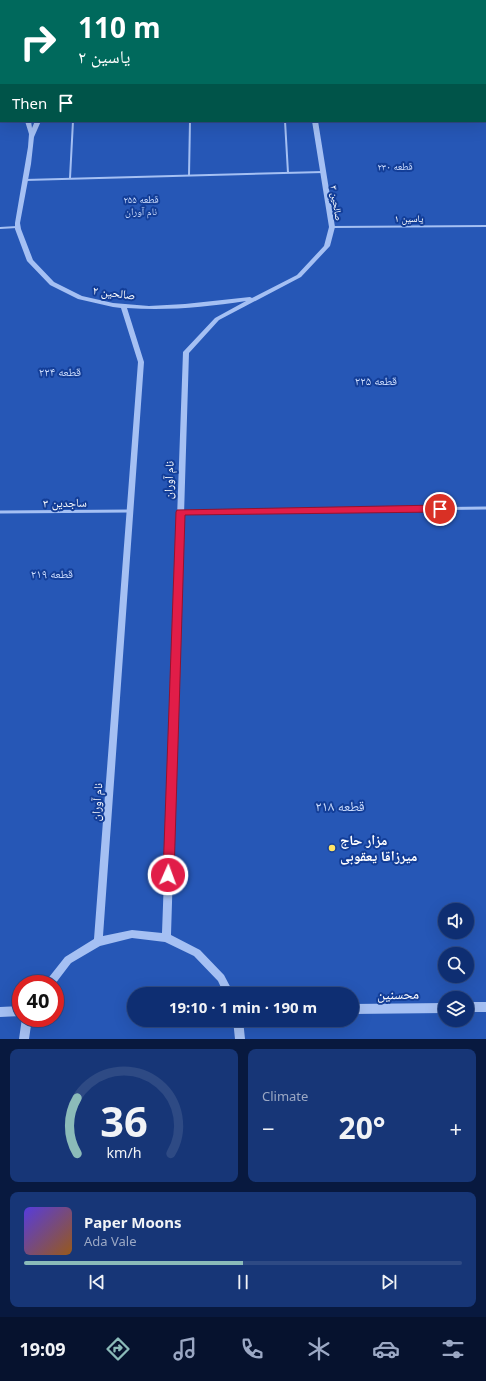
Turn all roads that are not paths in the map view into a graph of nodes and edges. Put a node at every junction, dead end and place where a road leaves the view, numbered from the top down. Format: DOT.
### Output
graph roads {
  1 [pos="189,0"];
  2 [pos="192,0"];
  3 [pos="28,122"];
  4 [pos="38,122"];
  5 [pos="73,122"];
  6 [pos="190,122"];
  7 [pos="285,122"];
  8 [pos="315,122"];
  9 [pos="31,137"];
  10 [pos="323,172"];
  11 [pos="288,173"];
  12 [pos="189,175"];
  13 [pos="70,178"];
  14 [pos="25,180"];
  15 [pos="486,226"];
  16 [pos="332,227"];
  17 [pos="0,228"];
  18 [pos="17,228"];
  19 [pos="256,299"];
  20 [pos="124,308"];
  21 [pos="486,508"];
  22 [pos="130,511"];
  23 [pos="0,512"];
  24 [pos="180,512"];
  25 [pos="166,938"];
  26 [pos="98,942"];
  27 [pos="56,975"];
  28 [pos="226,987"];
  29 [pos="474,1007"];
  30 [pos="486,1007"];
  31 [pos="438,1008"];
  32 [pos="359,1009"];
  33 [pos="12,1011"];
  34 [pos="0,1012"];
  35 [pos="26,1027"];
  36 [pos="239,1027"];
  37 [pos="24,1039"];
  38 [pos="240,1039"];
  1 -- 2 [label="street"];
  3 -- 9 [label="street, صالحین ۲"];
  4 -- 9 [label="street"];
  5 -- 13 [label="lane"];
  6 -- 12 [label="lane"];
  7 -- 11 [label="lane"];
  8 -- 10 [label="street, صالحین ۳"];
  9 -- 14 [label="street, صالحین ۲"];
  10 -- 11 [label="lane"];
  10 -- 16 [label="street, صالحین ۳"];
  11 -- 12 [label="lane"];
  12 -- 13 [label="lane"];
  13 -- 14 [label="lane"];
  14 -- 18 [label="street, صالحین ۲"];
  15 -- 16 [label="lane, یاسین ۱"];
  16 -- 19 [label="street, صالحین ۳"];
  17 -- 18 [label="lane"];
  18 -- 20 [label="street, صالحین ۲"];
  19 -- 20 [label="street, صالحین ۲"];
  19 -- 24 [label="street, نام آوران"];
  20 -- 22 [label="street, نام آوران"];
  21 -- 24 [label="lane"];
  22 -- 23 [label="lane, ساجدین ۳"];
  22 -- 26 [label="street, نام آوران"];
  24 -- 25 [label="street, نام آوران"];
  25 -- 26 [label="street"];
  25 -- 28 [label="street"];
  26 -- 27 [label="street"];
  29 -- 30 [label="street"];
  31 -- 32 [label="street, محسنین"];
  33 -- 34 [label="street"];
  35 -- 37 [label="street"];
  36 -- 38 [label="street"];
}
